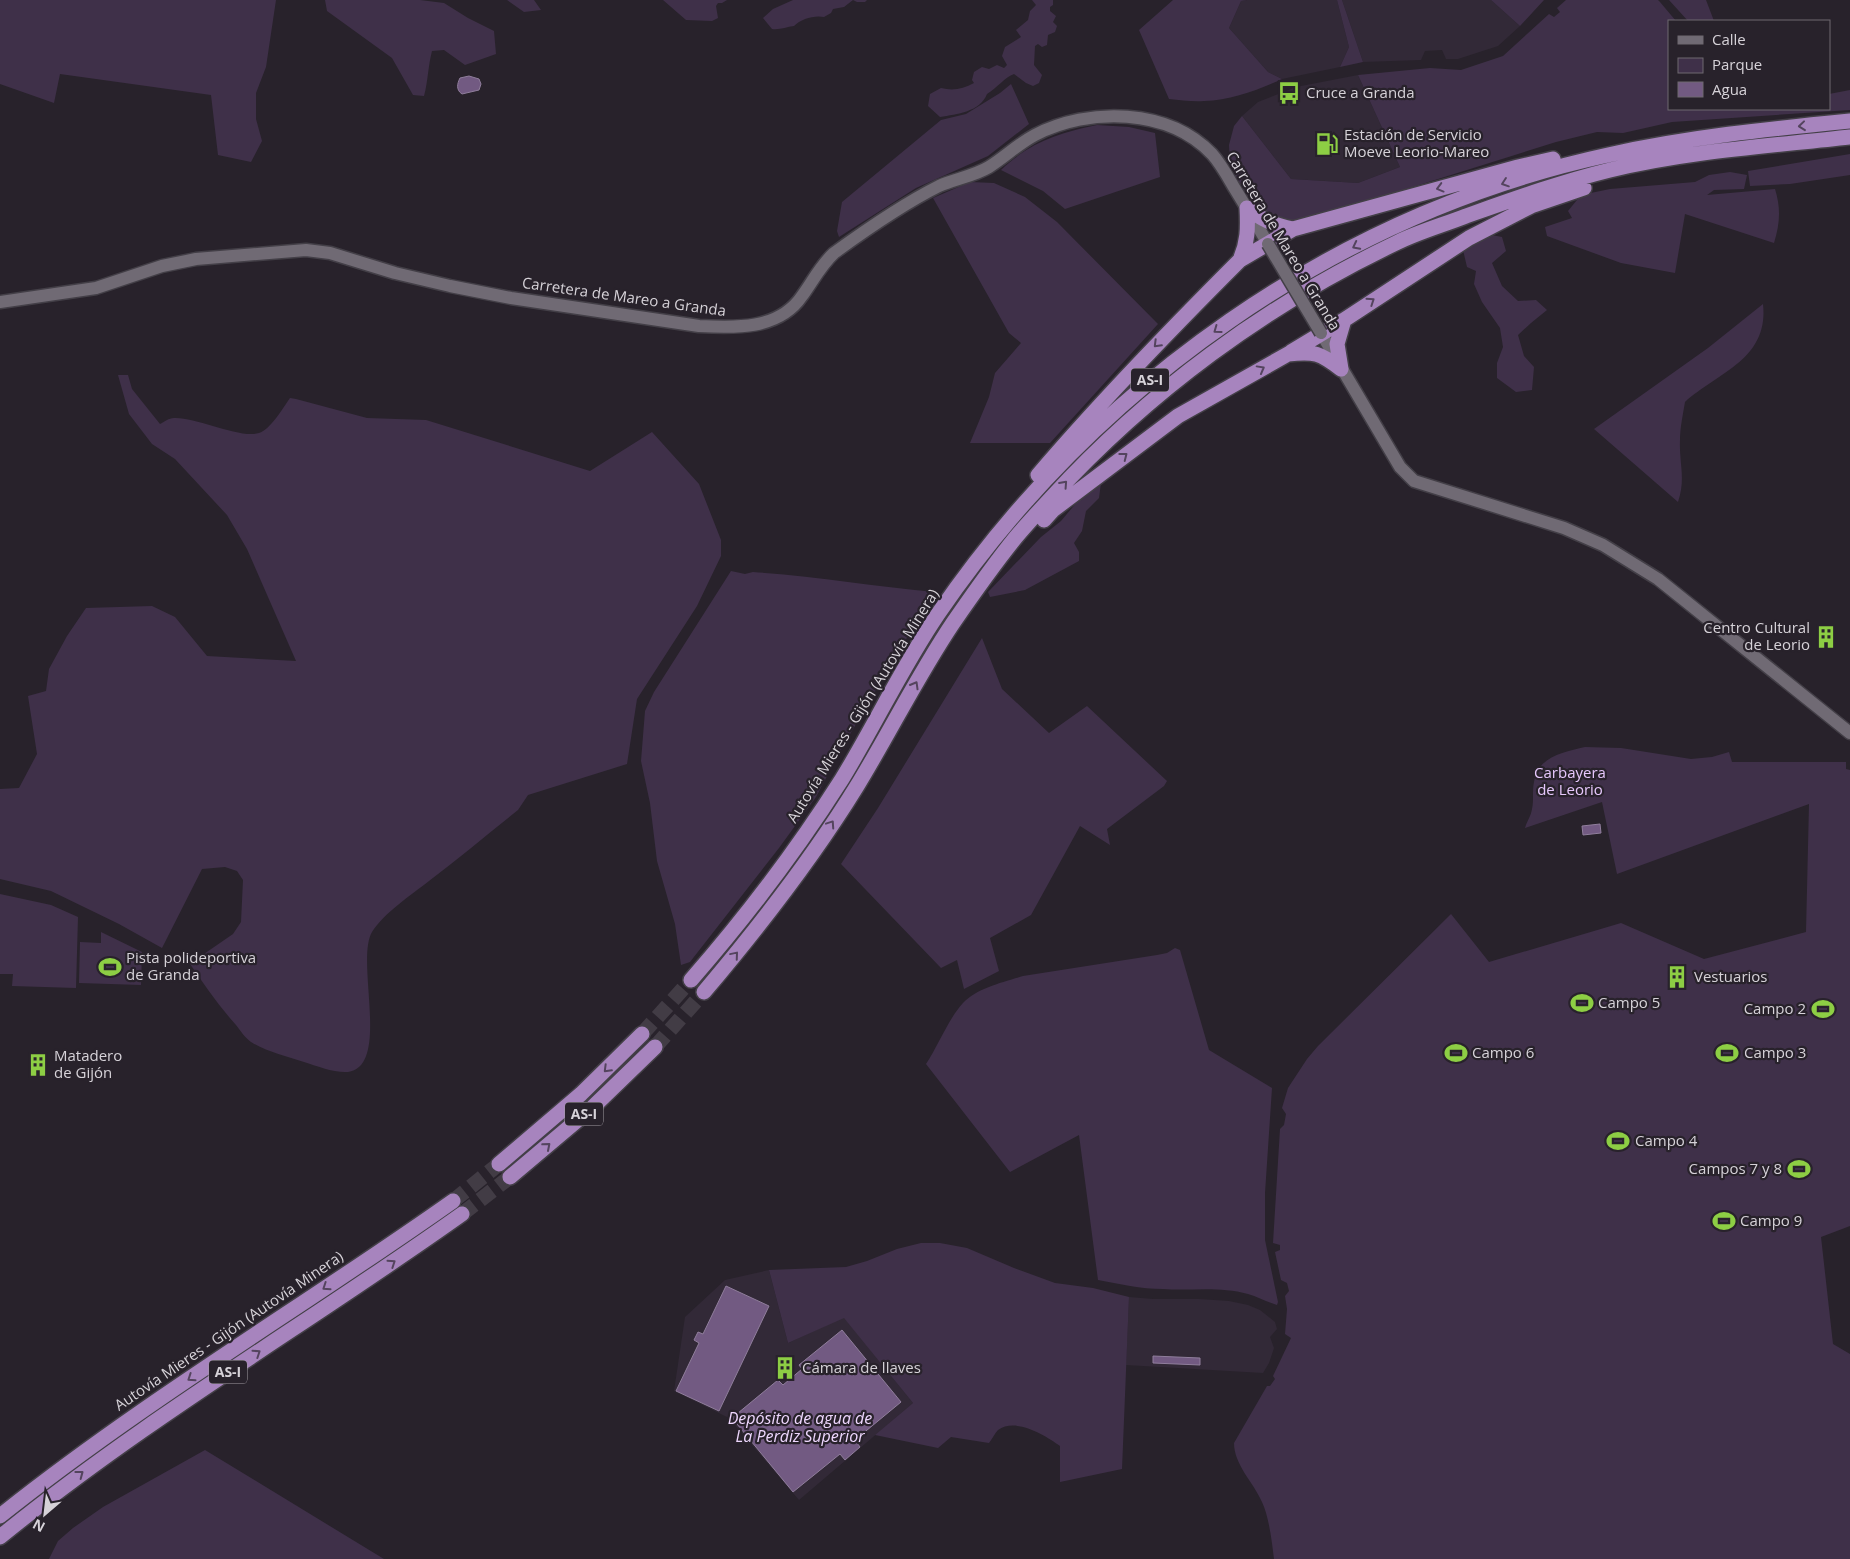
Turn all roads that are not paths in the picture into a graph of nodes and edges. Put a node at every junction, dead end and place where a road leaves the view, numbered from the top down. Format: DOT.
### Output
graph roads {
  1 [pos="1850,121"];
  2 [pos="1850,137"];
  3 [pos="1693,139"];
  4 [pos="1695,155"];
  5 [pos="1246,208"];
  6 [pos="1293,228"];
  7 [pos="1268,244"];
  8 [pos="1240,260"];
  9 [pos="0,302"];
  10 [pos="1344,320"];
  11 [pos="1321,333"];
  12 [pos="1288,354"];
  13 [pos="1341,369"];
  14 [pos="937,615"];
  15 [pos="952,624"];
  16 [pos="1850,733"];
  17 [pos="691,980"];
  18 [pos="704,992"];
  19 [pos="642,1034"];
  20 [pos="654,1046"];
  21 [pos="499,1164"];
  22 [pos="510,1177"];
  23 [pos="453,1201"];
  24 [pos="462,1214"];
  25 [pos="0,1516"];
  26 [pos="0,1536"];
  1 -- 3 [label="highway, Autovía Mieres - Gijón (Autovía Minera) / AS-I, one-way"];
  2 -- 4 [label="highway, AS-I"];
  3 -- 6 [label="highway, one-way"];
  3 -- 14 [label="highway, Autovía Mieres - Gijón (Autovía Minera) / AS-I, one-way"];
  10 -- 4 [label="highway, one-way"];
  15 -- 4 [label="highway, AS-I, one-way"];
  5 -- 6 [label="highway"];
  5 -- 7 [label="street, Carretera de Mareo a Granda"];
  5 -- 8 [label="highway"];
  5 -- 9 [label="street, Carretera de Mareo a Granda"];
  6 -- 7 [label="highway"];
  7 -- 8 [label="highway"];
  7 -- 11 [label="street, Carretera de Mareo a Granda, bridge"];
  8 -- 14 [label="highway, one-way"];
  10 -- 11 [label="highway"];
  10 -- 13 [label="highway"];
  11 -- 12 [label="highway"];
  11 -- 13 [label="street, Carretera de Mareo a Granda"];
  12 -- 13 [label="highway"];
  15 -- 12 [label="highway, one-way"];
  13 -- 16 [label="street, Carretera de Mareo a Granda"];
  14 -- 17 [label="highway, Autovía Mieres - Gijón (Autovía Minera) / AS-I"];
  18 -- 15 [label="highway, AS-I, one-way"];
  19 -- 21 [label="highway, AS-I, one-way"];
  22 -- 20 [label="highway, AS-I, one-way"];
  23 -- 25 [label="highway, Autovía Mieres - Gijón (Autovía Minera) / AS-I, one-way"];
  26 -- 24 [label="highway, AS-I, one-way"];
}
